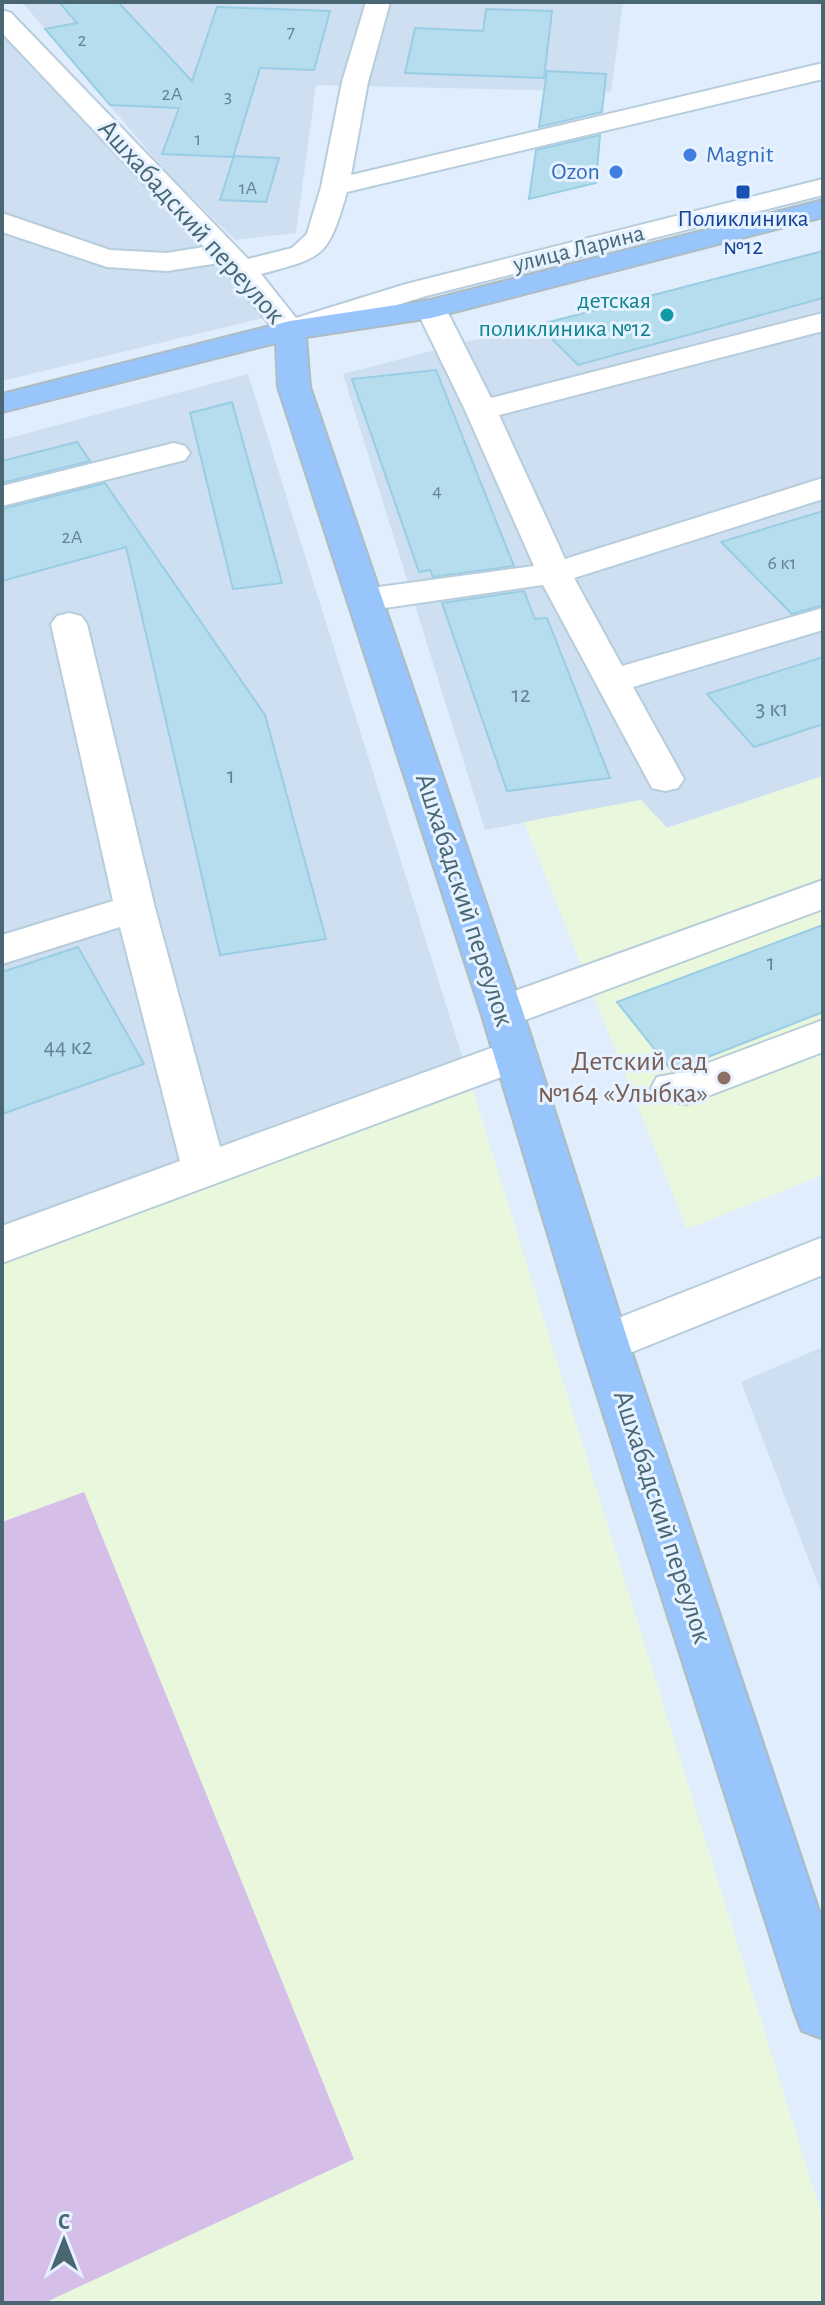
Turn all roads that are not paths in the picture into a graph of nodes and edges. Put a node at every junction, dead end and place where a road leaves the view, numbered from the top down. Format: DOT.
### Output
graph roads {
  1 [pos="378,2"];
  2 [pos="2,18"];
  3 [pos="823,71"];
  4 [pos="335,187"];
  5 [pos="823,187"];
  6 [pos="823,208"];
  7 [pos="2,222"];
  8 [pos="233,261"];
  9 [pos="431,309"];
  10 [pos="823,322"];
  11 [pos="290,330"];
  12 [pos="2,403"];
  13 [pos="481,410"];
  14 [pos="174,453"];
  15 [pos="823,488"];
  16 [pos="2,496"];
  17 [pos="554,573"];
  18 [pos="364,600"];
  19 [pos="823,619"];
  20 [pos="69,624"];
  21 [pos="612,681"];
  22 [pos="665,779"];
  23 [pos="823,894"];
  24 [pos="135,908"];
  25 [pos="2,950"];
  26 [pos="502,1012"];
  27 [pos="823,1035"];
  28 [pos="516,1055"];
  29 [pos="672,1088"];
  30 [pos="205,1172"];
  31 [pos="2,1245"];
  32 [pos="823,1255"];
  33 [pos="605,1344"];
  34 [pos="823,2010"];
  1 -- 4 [label="street"];
  2 -- 8 [label="street, Ашхабадский переулок"];
  3 -- 4 [label="street"];
  4 -- 8 [label="street"];
  5 -- 11 [label="street, улица Ларина"];
  6 -- 9 [label="main road, улица Ларина"];
  7 -- 8 [label="street"];
  8 -- 11 [label="street, Ашхабадский переулок"];
  9 -- 11 [label="main road, улица Ларина"];
  9 -- 13 [label="street"];
  10 -- 13 [label="street"];
  11 -- 12 [label="main road, улица Ларина"];
  11 -- 18 [label="main road, Ашхабадский переулок"];
  13 -- 17 [label="street"];
  14 -- 16 [label="street"];
  15 -- 17 [label="street"];
  17 -- 18 [label="street"];
  17 -- 21 [label="street"];
  18 -- 26 [label="main road, Ашхабадский переулок"];
  19 -- 21 [label="street"];
  20 -- 24 [label="street"];
  21 -- 22 [label="street"];
  23 -- 26 [label="street"];
  24 -- 25 [label="street"];
  24 -- 30 [label="street"];
  26 -- 28 [label="main road, Ашхабадский переулок"];
  27 -- 29 [label="street"];
  28 -- 30 [label="street"];
  28 -- 33 [label="main road, Ашхабадский переулок"];
  30 -- 31 [label="street"];
  32 -- 33 [label="street"];
  33 -- 34 [label="main road, Ашхабадский переулок"];
}
